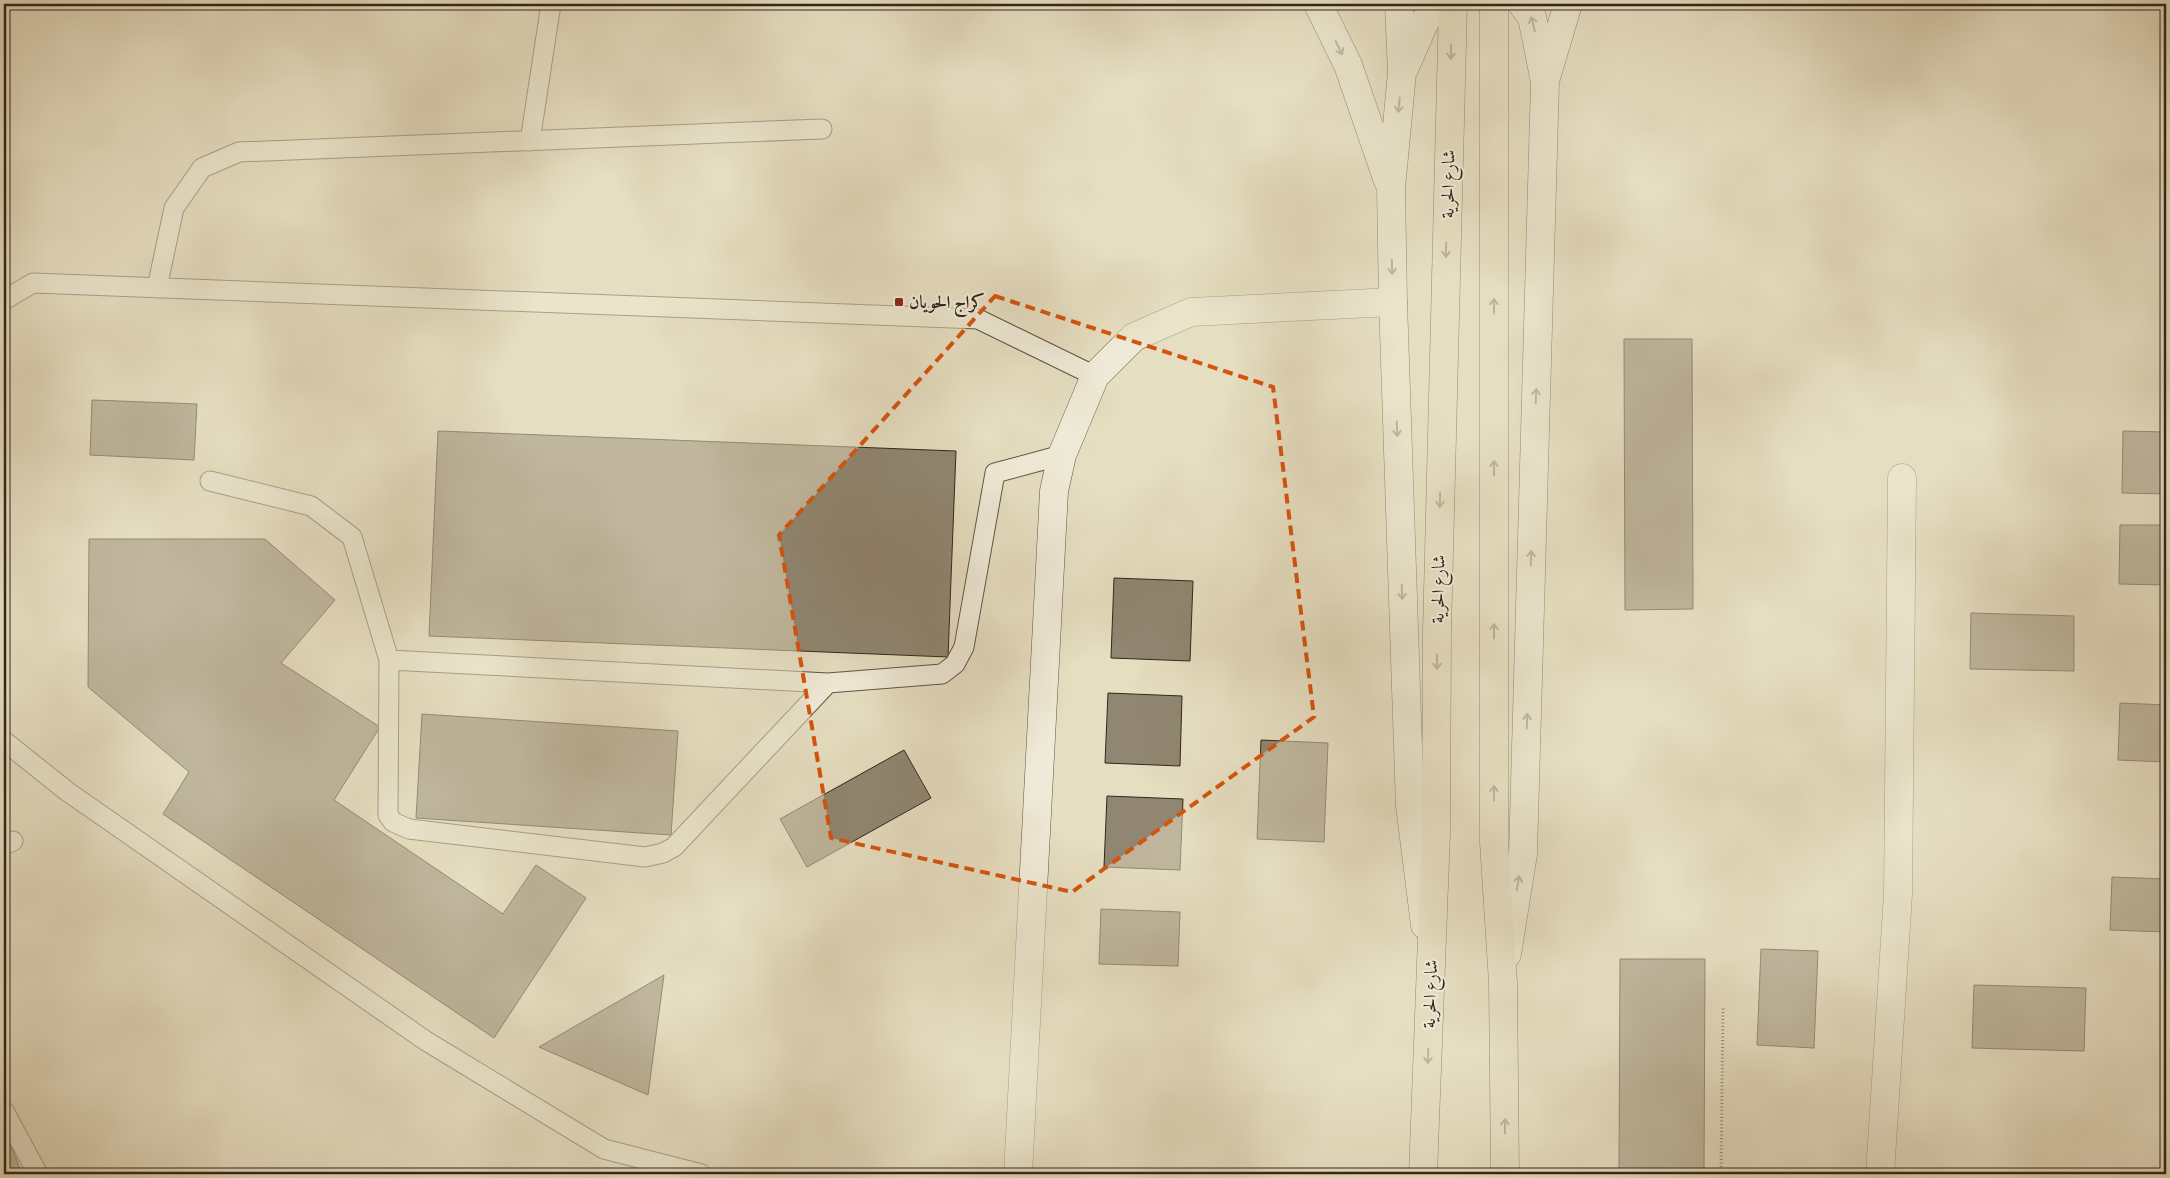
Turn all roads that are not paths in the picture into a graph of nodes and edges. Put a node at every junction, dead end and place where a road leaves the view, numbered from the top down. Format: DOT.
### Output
graph roads {
  1 [pos="551,4"];
  2 [pos="1318,4"];
  3 [pos="1399,4"];
  4 [pos="1444,4"];
  5 [pos="1453,4"];
  6 [pos="1494,4"];
  7 [pos="1522,4"];
  8 [pos="1568,4"];
  9 [pos="1402,73"];
  10 [pos="1545,81"];
  11 [pos="822,129"];
  12 [pos="530,141"];
  13 [pos="1390,188"];
  14 [pos="157,288"];
  15 [pos="4,300"];
  16 [pos="1392,302"];
  17 [pos="1095,376"];
  18 [pos="1062,455"];
  19 [pos="1902,478"];
  20 [pos="210,481"];
  21 [pos="389,660"];
  22 [pos="828,683"];
  23 [pos="4,741"];
  24 [pos="1431,973"];
  25 [pos="1503,983"];
  26 [pos="4,1111"];
  27 [pos="38,1174"];
  28 [pos="701,1174"];
  29 [pos="1018,1174"];
  30 [pos="1423,1174"];
  31 [pos="1505,1174"];
  32 [pos="1880,1174"];
  1 -- 12 [label="lane"];
  2 -- 13 [label="main road, one-way"];
  3 -- 9 [label="main road"];
  4 -- 9 [label="main road"];
  5 -- 24 [label="highway, شارع الحرية, one-way"];
  25 -- 6 [label="highway, one-way"];
  10 -- 7 [label="main road, one-way"];
  8 -- 10 [label="main road"];
  9 -- 13 [label="main road, one-way"];
  25 -- 10 [label="main road, one-way"];
  11 -- 12 [label="lane"];
  12 -- 14 [label="lane"];
  13 -- 16 [label="main road, one-way"];
  14 -- 15 [label="lane"];
  14 -- 17 [label="lane"];
  16 -- 17 [label="main road"];
  16 -- 24 [label="main road, one-way"];
  17 -- 18 [label="main road"];
  18 -- 22 [label="lane"];
  18 -- 29 [label="main road"];
  19 -- 32 [label="main road"];
  20 -- 21 [label="lane"];
  21 -- 22 [label="lane"];
  21 -- 22 [label="lane"];
  23 -- 28 [label="lane"];
  24 -- 30 [label="highway, شارع الحرية, one-way"];
  31 -- 25 [label="highway, one-way"];
  26 -- 27 [label="lane"];
}
